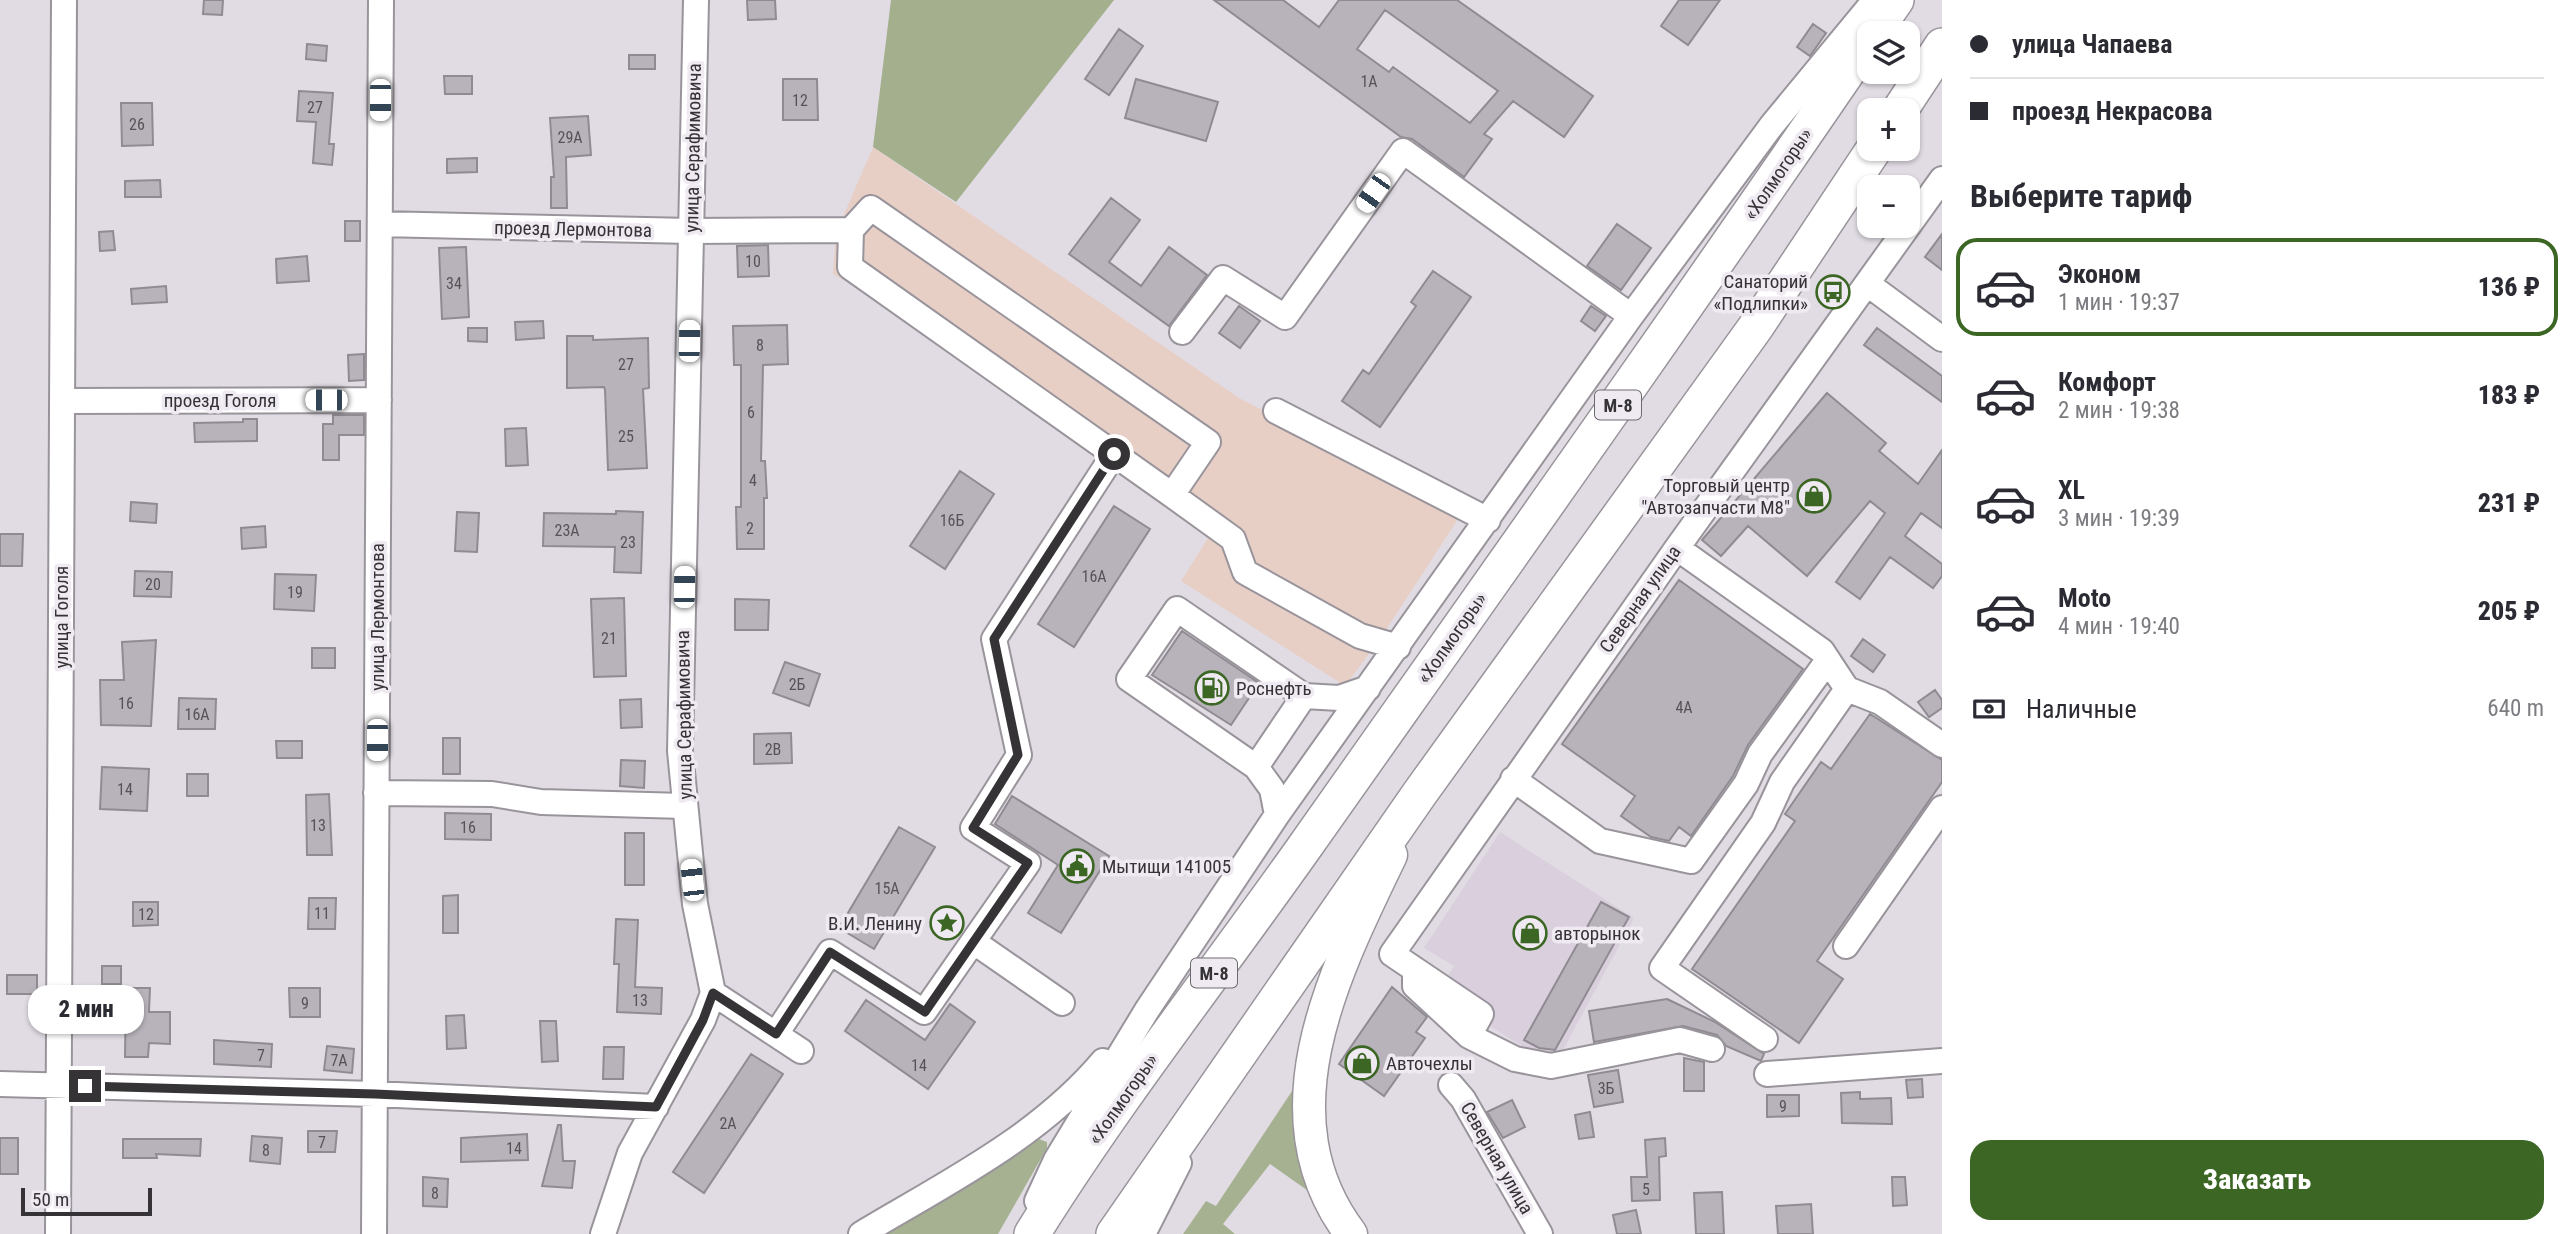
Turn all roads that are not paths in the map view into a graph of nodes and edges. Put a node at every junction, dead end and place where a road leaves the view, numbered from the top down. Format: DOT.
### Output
graph roads {
  1 [pos="64,0"];
  2 [pos="381,0"];
  3 [pos="696,0"];
  4 [pos="1875,0"];
  5 [pos="1896,0"];
  6 [pos="1881,21"];
  7 [pos="1942,46"];
  8 [pos="1857,58"];
  9 [pos="1908,98"];
  10 [pos="1866,161"];
  11 [pos="1942,179"];
  12 [pos="380,224"];
  13 [pos="851,230"];
  14 [pos="691,231"];
  15 [pos="1868,285"];
  16 [pos="1631,316"];
  17 [pos="1182,332"];
  18 [pos="1942,339"];
  19 [pos="379,400"];
  20 [pos="62,401"];
  21 [pos="1276,411"];
  22 [pos="1114,454"];
  23 [pos="1172,495"];
  24 [pos="1488,520"];
  25 [pos="1677,548"];
  26 [pos="1398,647"];
  27 [pos="1828,660"];
  28 [pos="1368,688"];
  29 [pos="1847,689"];
  30 [pos="1304,696"];
  31 [pos="1942,745"];
  32 [pos="1256,766"];
  33 [pos="1513,779"];
  34 [pos="376,793"];
  35 [pos="1420,793"];
  36 [pos="684,806"];
  37 [pos="1942,808"];
  38 [pos="1277,815"];
  39 [pos="974,942"];
  40 [pos="1846,946"];
  41 [pos="713,993"];
  42 [pos="1062,1003"];
  43 [pos="1147,1010"];
  44 [pos="776,1034"];
  45 [pos="1765,1039"];
  46 [pos="1712,1049"];
  47 [pos="801,1051"];
  48 [pos="1942,1061"];
  49 [pos="1767,1074"];
  50 [pos="0,1084"];
  51 [pos="59,1085"];
  52 [pos="1451,1085"];
  53 [pos="1218,1087"];
  54 [pos="375,1094"];
  55 [pos="656,1107"];
  56 [pos="58,1234"];
  57 [pos="374,1234"];
  58 [pos="603,1234"];
  59 [pos="861,1234"];
  60 [pos="1021,1234"];
  61 [pos="1032,1234"];
  62 [pos="1114,1234"];
  63 [pos="1143,1234"];
  64 [pos="1351,1234"];
  65 [pos="1540,1234"];
  1 -- 20 [label="street, улица Гоголя"];
  2 -- 12 [label="street, улица Лермонтова"];
  3 -- 14 [label="street, улица Серафимовича"];
  4 -- 16 [label="street"];
  5 -- 6 [label="highway"];
  7 -- 9 [label="highway"];
  8 -- 61 [label="highway, «Холмогоры» / М-8"];
  10 -- 35 [label="highway"];
  11 -- 15 [label="street, Северная улица"];
  12 -- 14 [label="street, проезд Лермонтова"];
  12 -- 19 [label="street, улица Лермонтова"];
  13 -- 14 [label="street, проезд Лермонтова"];
  13 -- 22 [label="street"];
  13 -- 23 [label="street"];
  14 -- 36 [label="street, улица Серафимовича"];
  15 -- 18 [label="street"];
  15 -- 25 [label="street, Северная улица"];
  16 -- 17 [label="street"];
  16 -- 24 [label="street"];
  19 -- 20 [label="street, проезд Гоголя"];
  19 -- 34 [label="street, улица Лермонтова"];
  20 -- 51 [label="street, улица Гоголя"];
  21 -- 24 [label="street"];
  22 -- 23 [label="street"];
  22 -- 39 [label="street"];
  23 -- 26 [label="street"];
  24 -- 26 [label="street"];
  25 -- 27 [label="street"];
  25 -- 33 [label="street, Северная улица"];
  26 -- 28 [label="street"];
  27 -- 29 [label="street"];
  27 -- 33 [label="street"];
  28 -- 30 [label="street"];
  28 -- 38 [label="street"];
  29 -- 31 [label="street"];
  29 -- 45 [label="street"];
  30 -- 32 [label="street"];
  30 -- 32 [label="street"];
  32 -- 38 [label="street"];
  33 -- 46 [label="street, Северная улица"];
  34 -- 36 [label="street"];
  34 -- 54 [label="street, улица Лермонтова"];
  35 -- 53 [label="highway"];
  35 -- 64 [label="main road"];
  36 -- 41 [label="street, улица Серафимовича"];
  37 -- 40 [label="street"];
  38 -- 43 [label="street"];
  39 -- 42 [label="street"];
  39 -- 44 [label="street"];
  41 -- 44 [label="street"];
  41 -- 55 [label="street"];
  43 -- 59 [label="street"];
  43 -- 60 [label="street"];
  44 -- 47 [label="street"];
  48 -- 49 [label="street"];
  50 -- 51 [label="street"];
  51 -- 54 [label="street"];
  51 -- 56 [label="street, улица Гоголя"];
  52 -- 65 [label="street, Северная улица"];
  53 -- 62 [label="highway"];
  53 -- 63 [label="street"];
  54 -- 55 [label="street"];
  54 -- 57 [label="street, улица Лермонтова"];
  55 -- 58 [label="street"];
}
